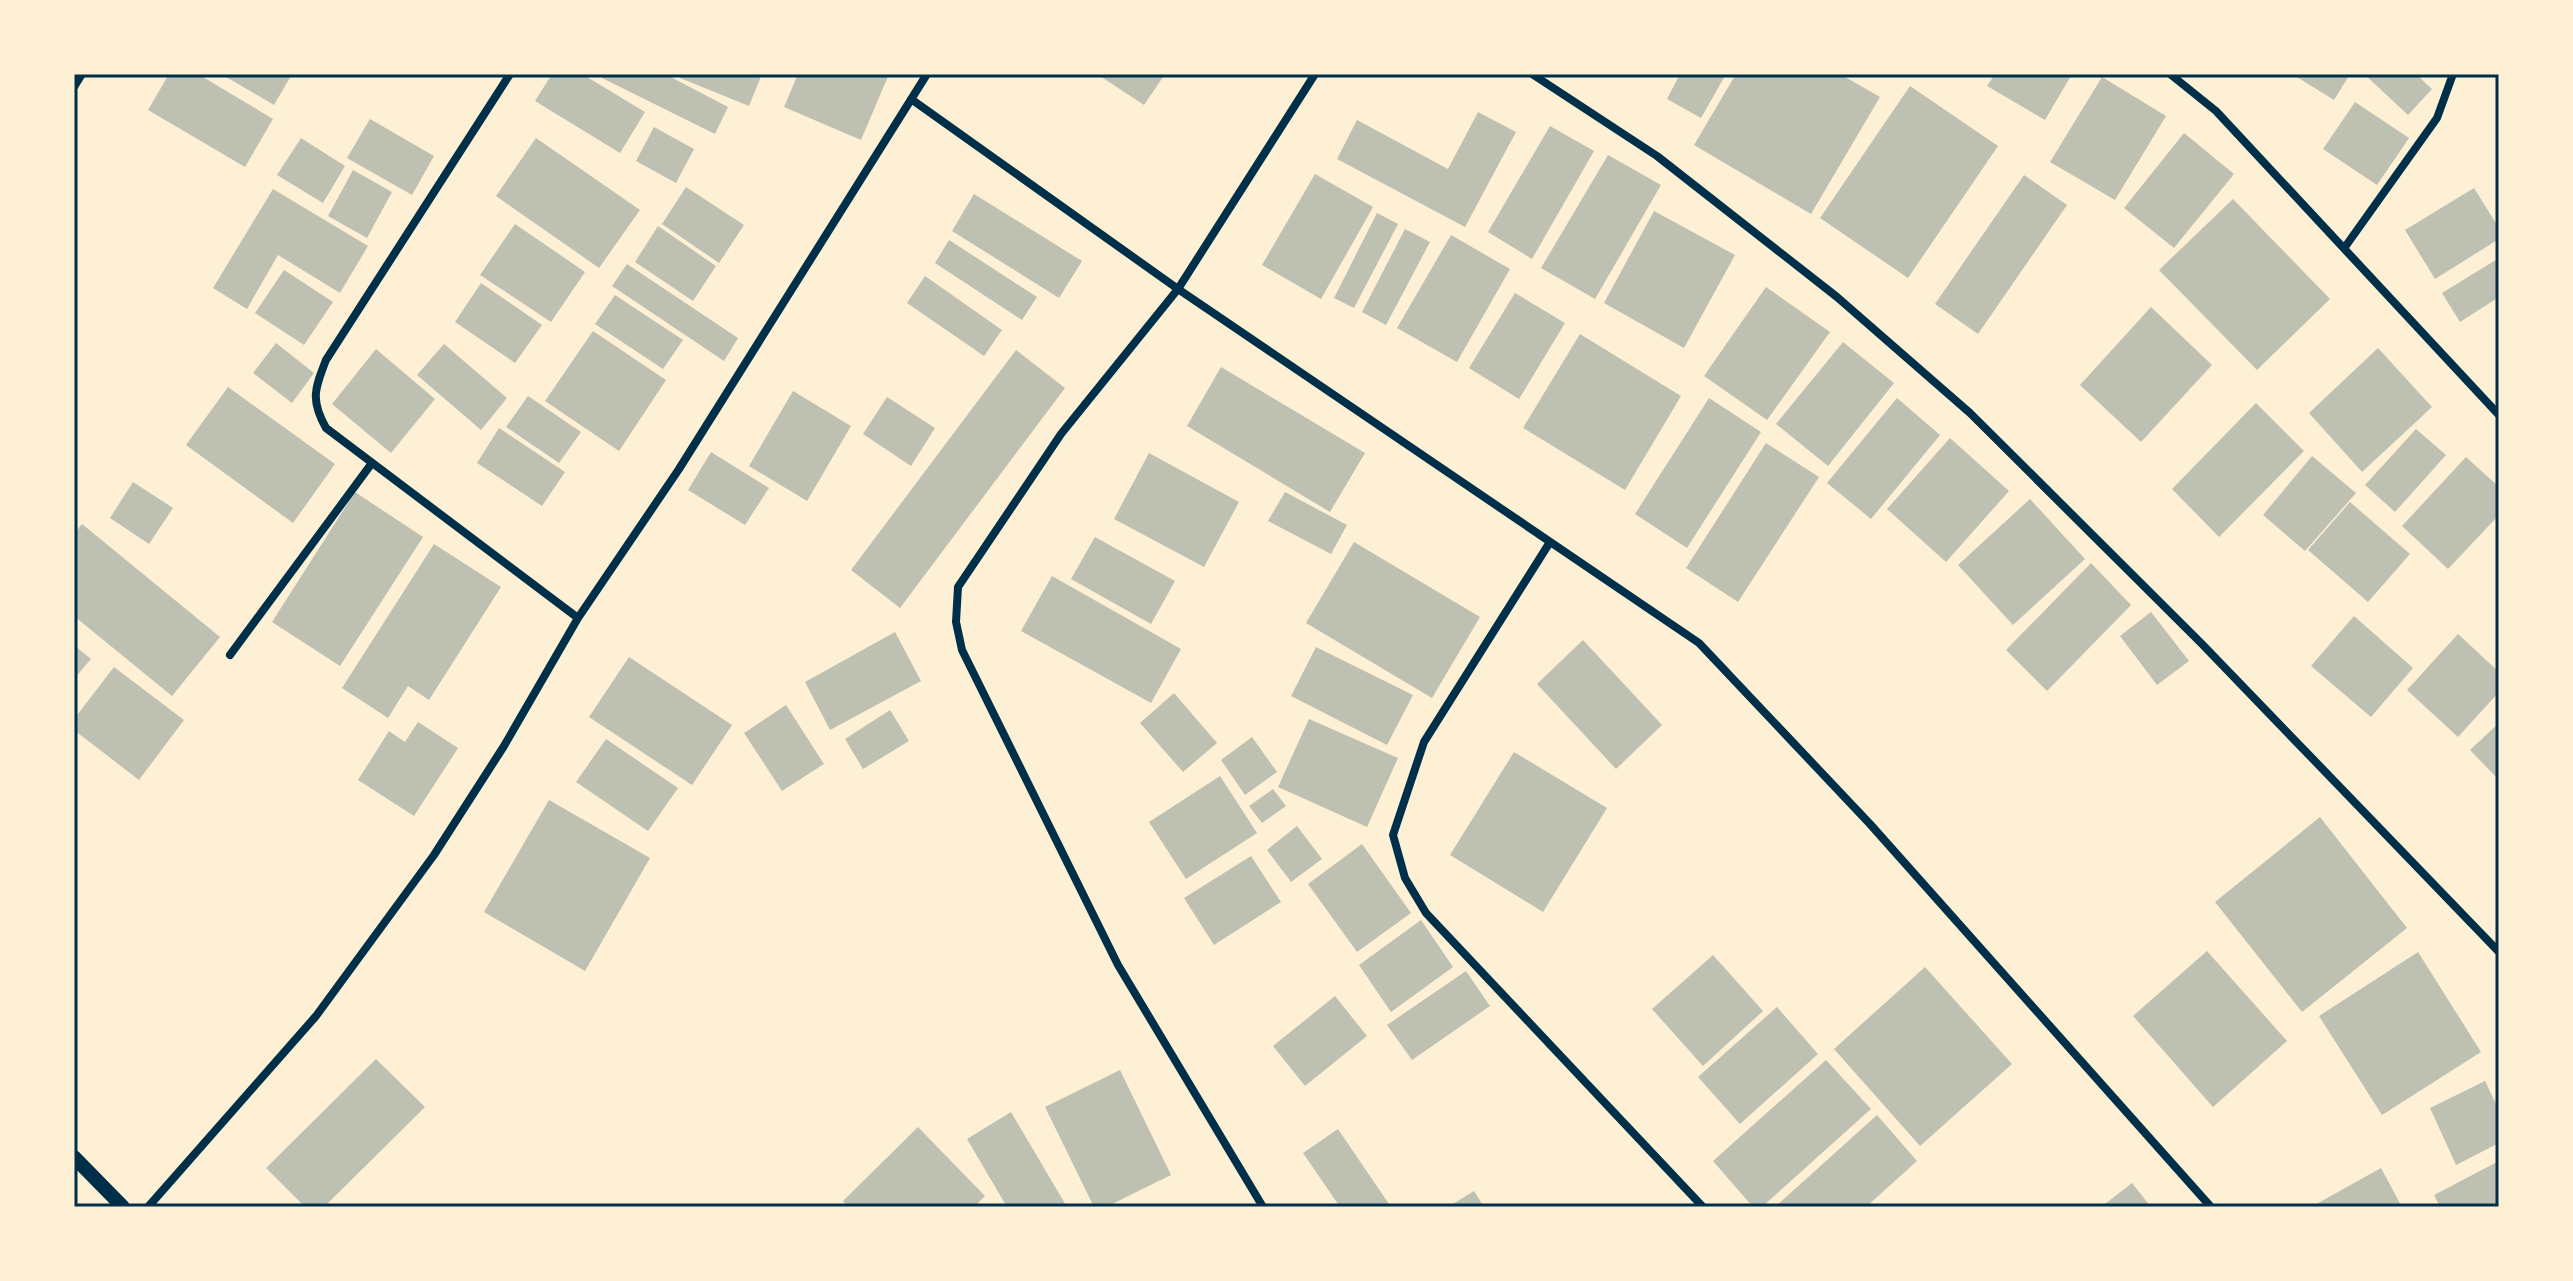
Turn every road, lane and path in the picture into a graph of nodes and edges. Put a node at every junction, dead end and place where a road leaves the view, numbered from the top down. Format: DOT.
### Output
graph roads {
  1 [pos="82,74"];
  2 [pos="510,74"];
  3 [pos="927,74"];
  4 [pos="1315,74"];
  5 [pos="1532,74"];
  6 [pos="2170,74"];
  7 [pos="2453,74"];
  8 [pos="74,87"];
  9 [pos="911,99"];
  10 [pos="2345,247"];
  11 [pos="1178,289"];
  12 [pos="2499,415"];
  13 [pos="372,463"];
  14 [pos="1550,542"];
  15 [pos="578,618"];
  16 [pos="230,655"];
  17 [pos="2499,952"];
  18 [pos="74,1157"];
  19 [pos="123,1207"];
  20 [pos="148,1207"];
  21 [pos="1263,1207"];
  22 [pos="1703,1207"];
  23 [pos="2211,1207"];
  1 -- 8 [label="street"];
  2 -- 13 [label="street"];
  3 -- 9 [label="street"];
  4 -- 11 [label="street"];
  5 -- 17 [label="street"];
  6 -- 10 [label="street"];
  7 -- 10 [label="street"];
  9 -- 11 [label="street"];
  9 -- 15 [label="street"];
  10 -- 12 [label="street"];
  11 -- 14 [label="street"];
  11 -- 21 [label="street"];
  13 -- 15 [label="street"];
  13 -- 16 [label="street"];
  14 -- 22 [label="street"];
  14 -- 23 [label="street"];
  15 -- 20 [label="street"];
  18 -- 19 [label="street"];
}
